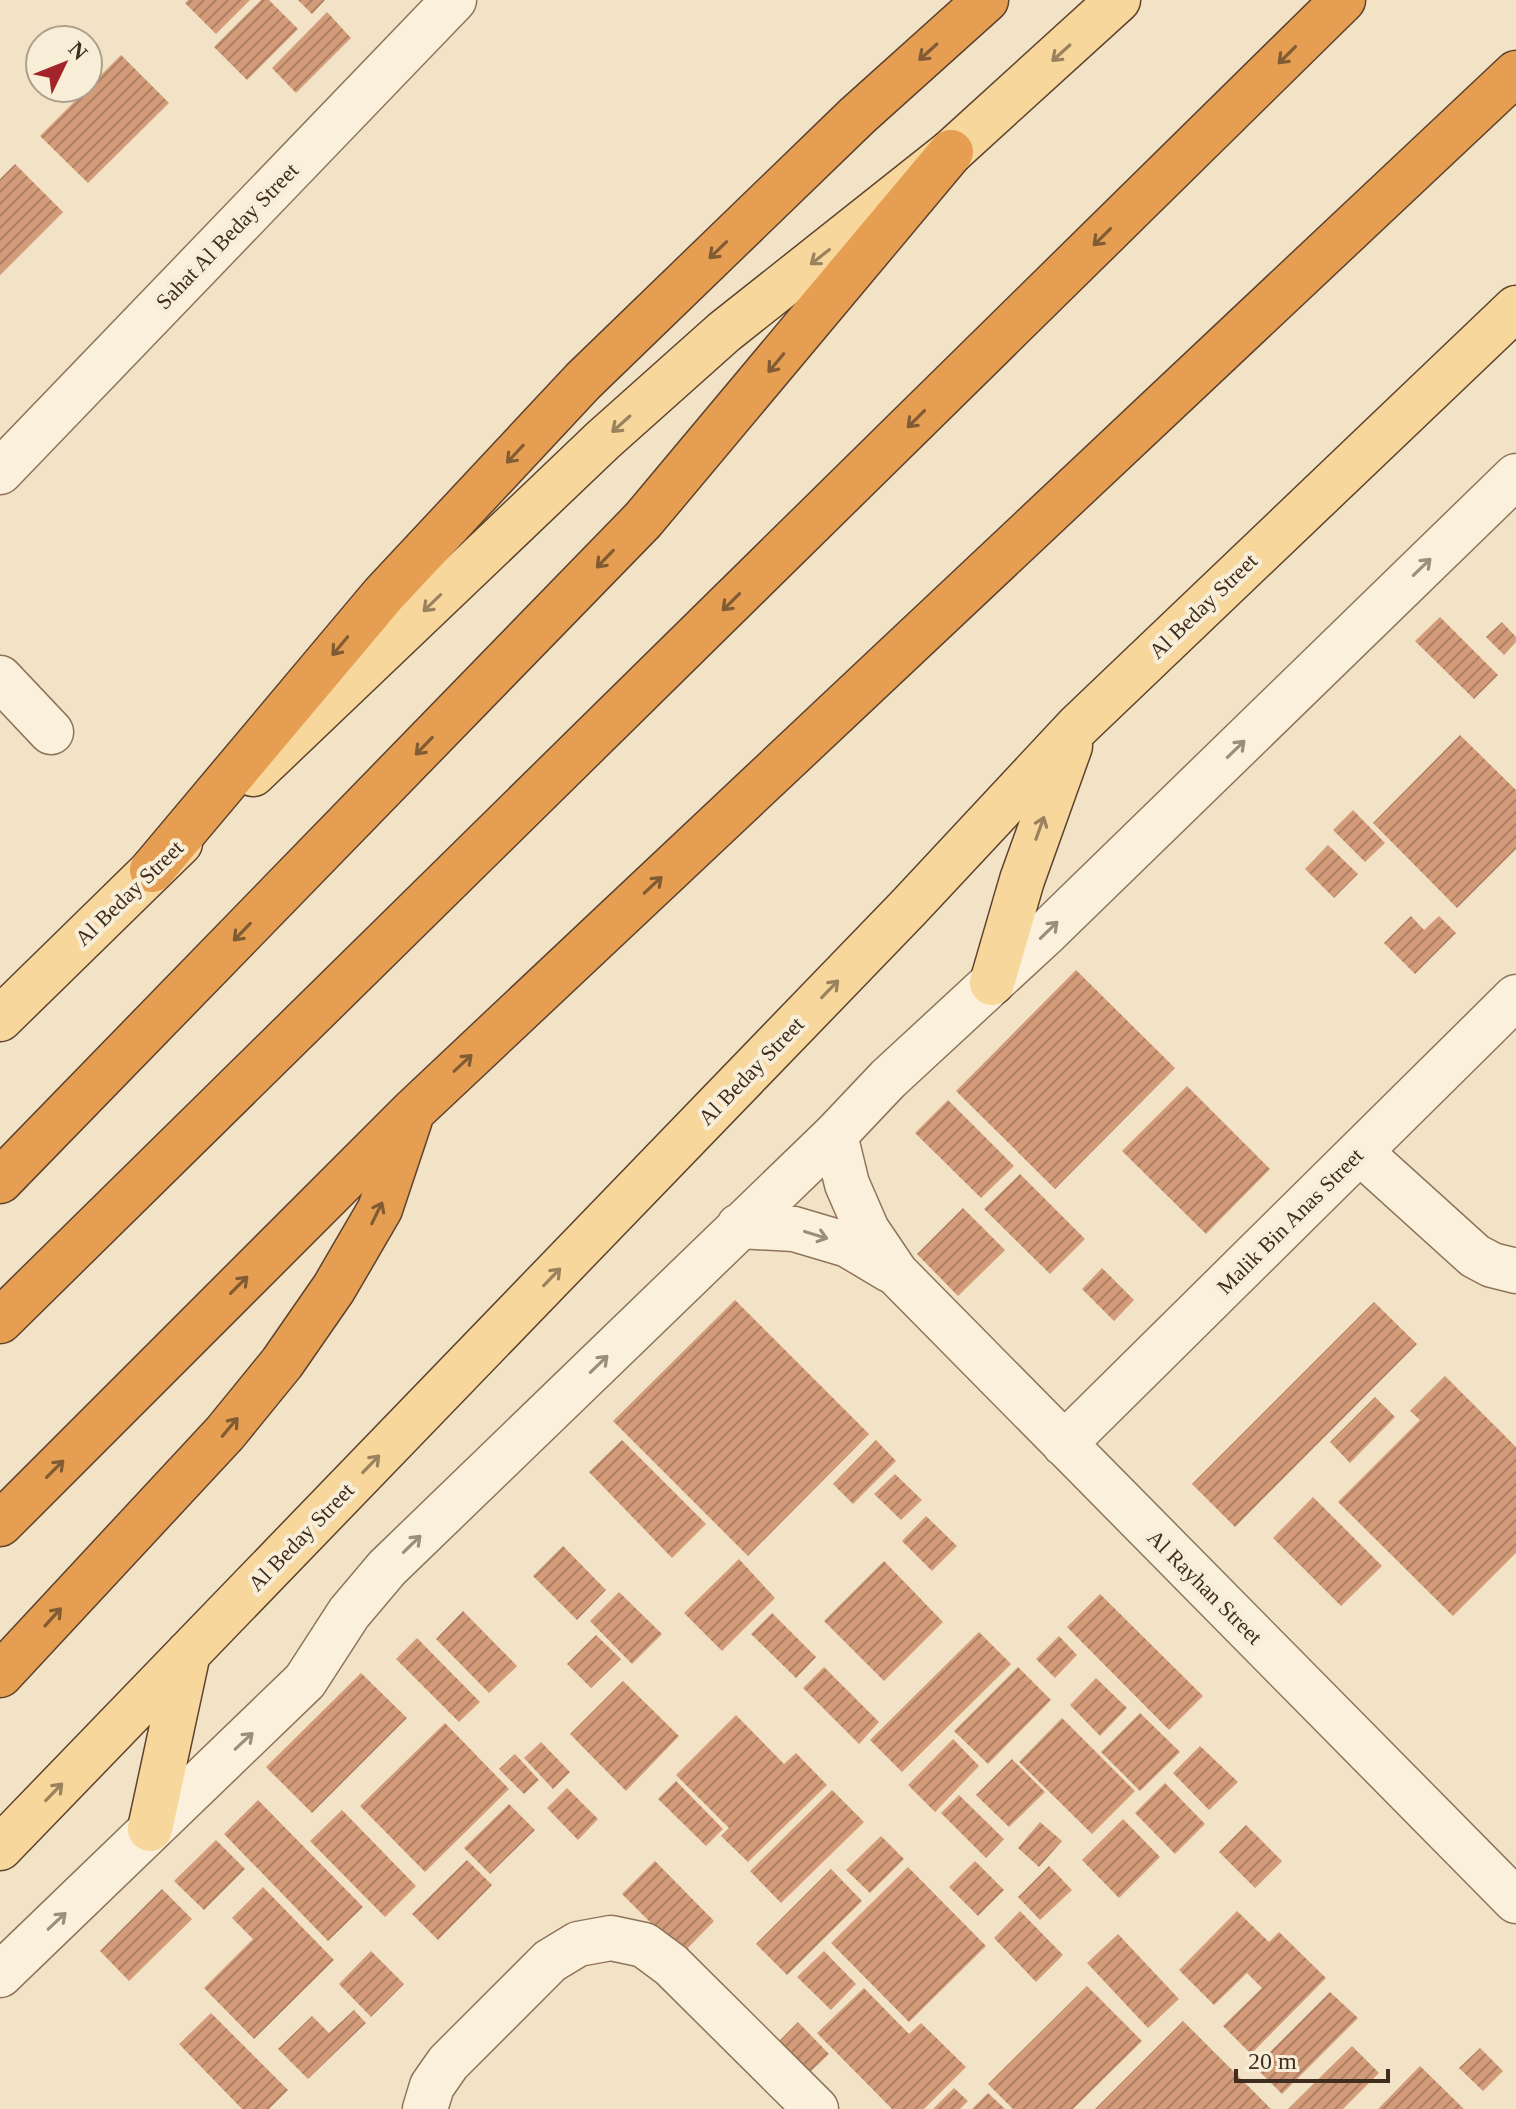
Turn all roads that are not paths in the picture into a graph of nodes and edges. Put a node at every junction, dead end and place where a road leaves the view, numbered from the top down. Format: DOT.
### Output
graph roads {
  1 [pos="454,0"];
  2 [pos="986,0"];
  3 [pos="1118,0"];
  4 [pos="1343,0"];
  5 [pos="1516,73"];
  6 [pos="951,152"];
  7 [pos="1516,308"];
  8 [pos="0,472"];
  9 [pos="1516,476"];
  10 [pos="0,678"];
  11 [pos="1077,727"];
  12 [pos="51,732"];
  13 [pos="152,870"];
  14 [pos="992,983"];
  15 [pos="1516,997"];
  16 [pos="0,1019"];
  17 [pos="413,1111"];
  18 [pos="835,1135"];
  19 [pos="1360,1152"];
  20 [pos="0,1181"];
  21 [pos="739,1226"];
  22 [pos="1516,1271"];
  23 [pos="896,1273"];
  24 [pos="0,1321"];
  25 [pos="1064,1444"];
  26 [pos="0,1524"];
  27 [pos="188,1653"];
  28 [pos="0,1675"];
  29 [pos="150,1829"];
  30 [pos="0,1848"];
  31 [pos="1516,1901"];
  32 [pos="0,1975"];
  33 [pos="425,2109"];
  34 [pos="816,2109"];
  1 -- 8 [label="street, Sahat Al Beday Street"];
  2 -- 13 [label="highway, one-way"];
  3 -- 6 [label="main road, Al Beday Street, one-way"];
  4 -- 24 [label="highway, one-way"];
  17 -- 5 [label="highway, one-way"];
  6 -- 13 [label="main road, Al Beday Street, one-way"];
  6 -- 20 [label="highway, one-way"];
  7 -- 11 [label="main road, Al Beday Street"];
  14 -- 9 [label="street, one-way"];
  10 -- 12 [label="street"];
  14 -- 11 [label="main road, one-way"];
  27 -- 11 [label="main road, Al Beday Street, one-way"];
  13 -- 16 [label="main road, Al Beday Street"];
  14 -- 18 [label="street"];
  15 -- 19 [label="street, Malik Bin Anas Street"];
  26 -- 17 [label="highway, one-way"];
  28 -- 17 [label="highway, one-way"];
  18 -- 21 [label="street"];
  18 -- 23 [label="street, Al Rayhan Street"];
  19 -- 22 [label="street"];
  19 -- 25 [label="street, Malik Bin Anas Street"];
  21 -- 23 [label="street, Al Rayhan Street, one-way"];
  29 -- 21 [label="street, one-way"];
  23 -- 25 [label="street, Al Rayhan Street"];
  25 -- 31 [label="street, Al Rayhan Street"];
  27 -- 29 [label="main road"];
  30 -- 27 [label="main road, Al Beday Street, one-way"];
  32 -- 29 [label="street, one-way"];
  33 -- 34 [label="street"];
}
